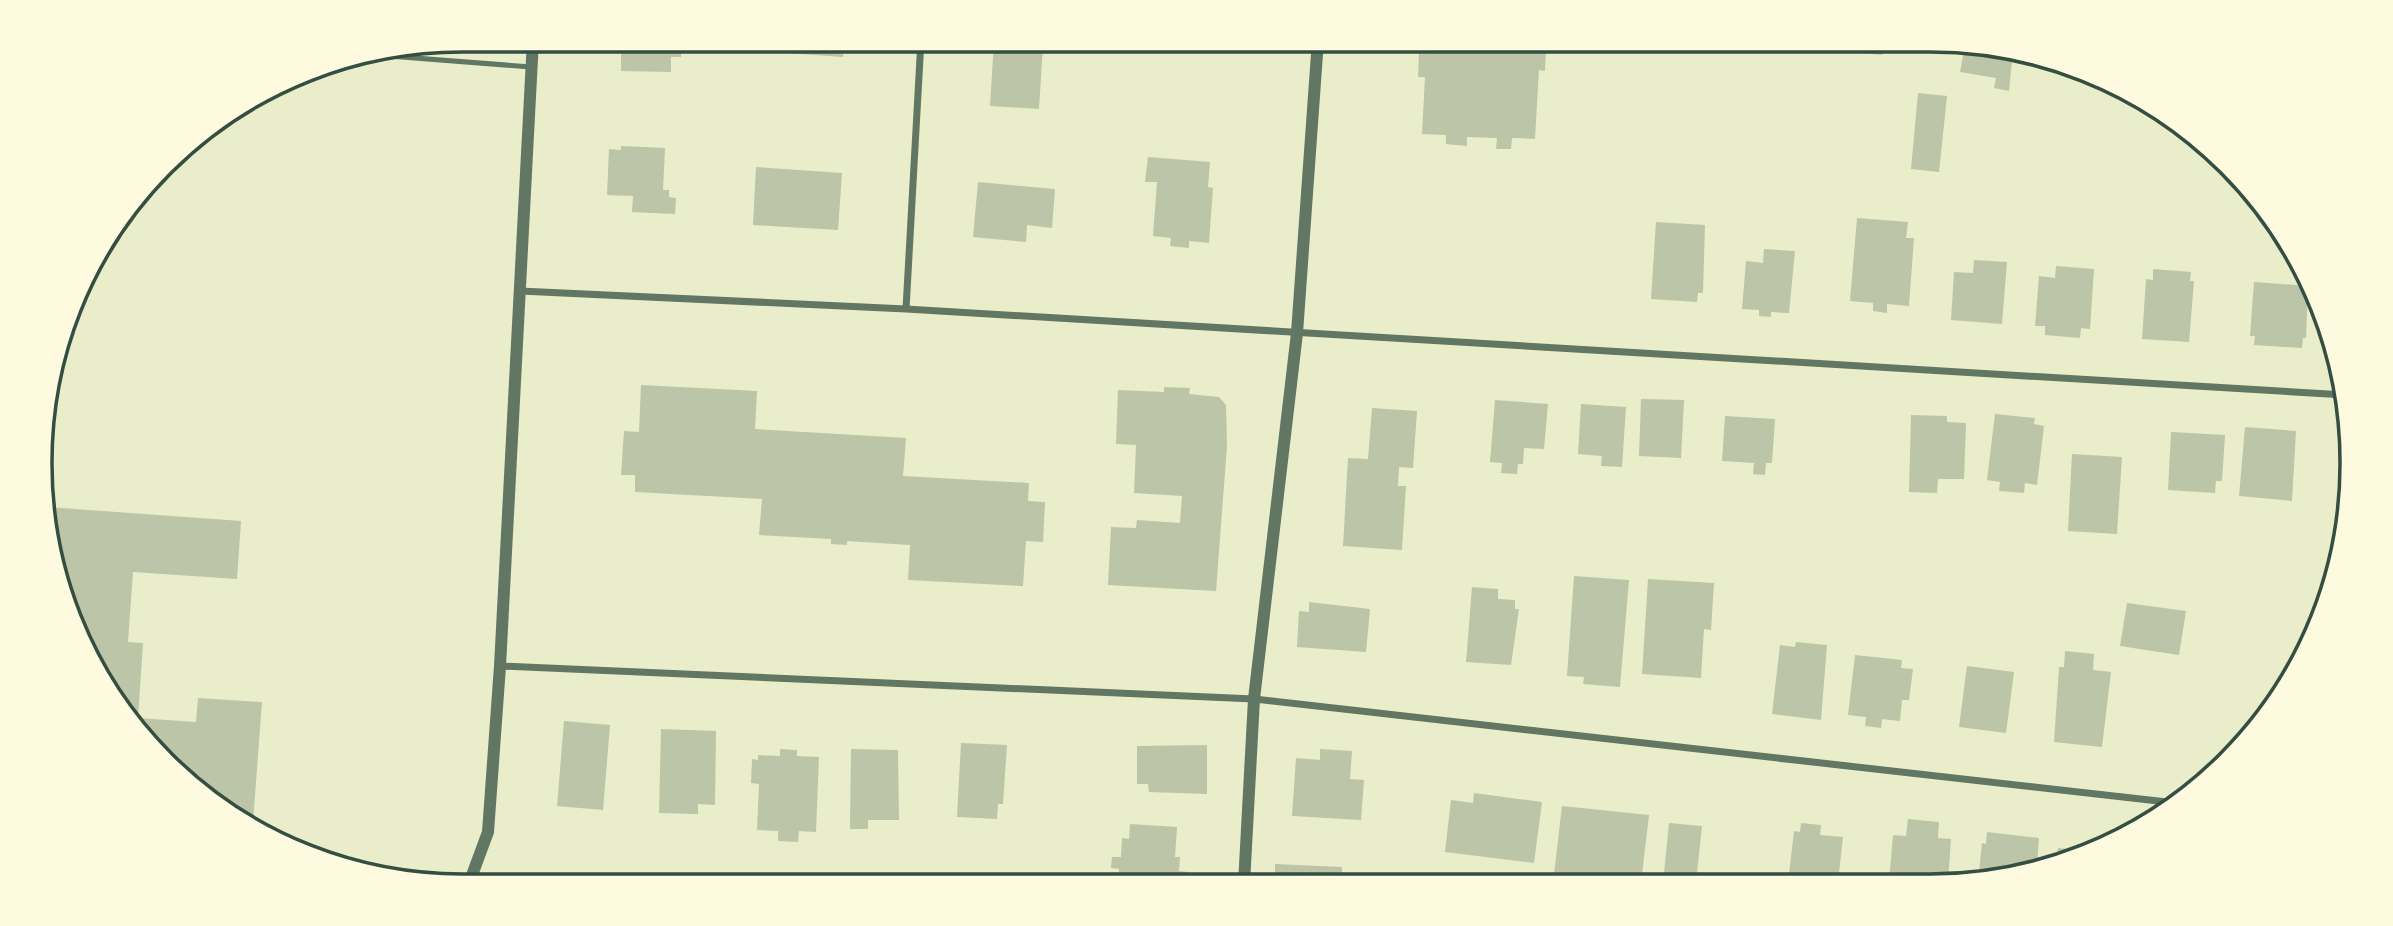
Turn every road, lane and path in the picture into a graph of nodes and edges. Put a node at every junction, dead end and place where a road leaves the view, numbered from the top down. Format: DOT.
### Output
graph roads {
  1 [pos="532,52"];
  2 [pos="920,52"];
  3 [pos="1317,52"];
  4 [pos="402,57"];
  5 [pos="531,67"];
  6 [pos="520,291"];
  7 [pos="906,309"];
  8 [pos="1297,332"];
  9 [pos="2335,394"];
  10 [pos="500,666"];
  11 [pos="1254,699"];
  12 [pos="2162,801"];
  13 [pos="472,874"];
  14 [pos="1245,874"];
  1 -- 5 [label="street"];
  2 -- 7 [label="street"];
  3 -- 8 [label="street"];
  4 -- 5 [label="lane"];
  5 -- 6 [label="street"];
  6 -- 7 [label="street"];
  6 -- 10 [label="street"];
  7 -- 8 [label="street"];
  8 -- 9 [label="street"];
  8 -- 11 [label="street"];
  10 -- 11 [label="street"];
  10 -- 13 [label="street"];
  11 -- 12 [label="street"];
  11 -- 14 [label="street"];
}
